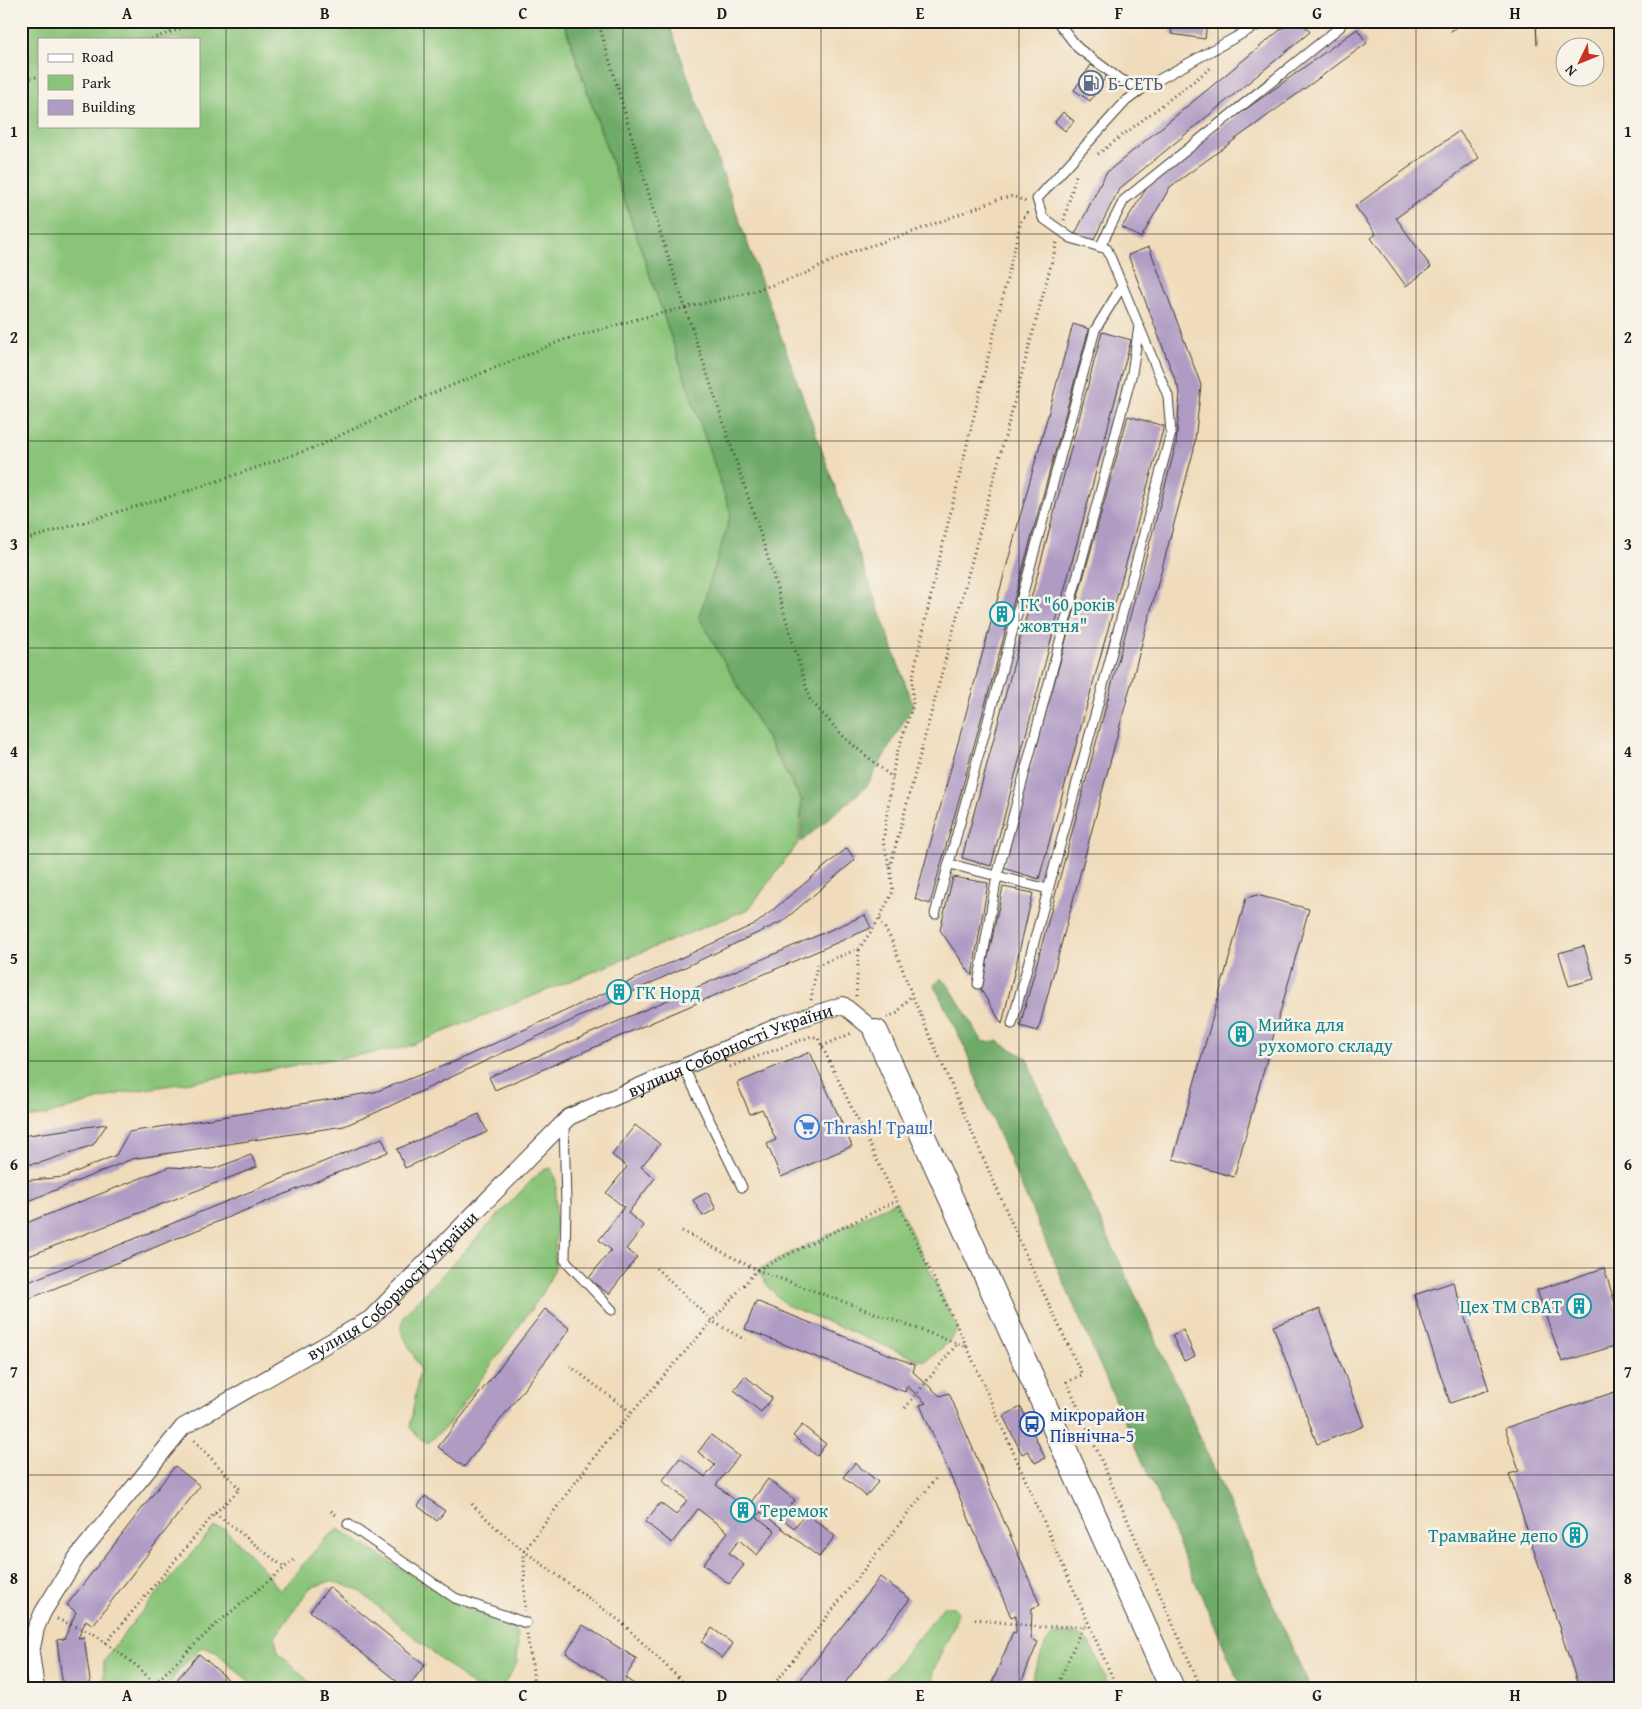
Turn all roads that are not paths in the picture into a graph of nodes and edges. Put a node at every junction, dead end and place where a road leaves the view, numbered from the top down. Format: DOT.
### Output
graph roads {
  1 [pos="1057,21"];
  2 [pos="1266,21"];
  3 [pos="1340,27"];
  4 [pos="1142,89"];
  5 [pos="1100,247"];
  6 [pos="1122,286"];
  7 [pos="1139,326"];
  8 [pos="950,864"];
  9 [pos="997,876"];
  10 [pos="1048,889"];
  11 [pos="935,914"];
  12 [pos="978,984"];
  13 [pos="1012,1024"];
  14 [pos="876,1032"];
  15 [pos="684,1066"];
  16 [pos="564,1122"];
  17 [pos="742,1187"];
  18 [pos="612,1310"];
  19 [pos="348,1524"];
  20 [pos="526,1622"];
  21 [pos="36,1688"];
  22 [pos="1172,1688"];
  1 -- 4 [label="lane"];
  2 -- 4 [label="lane"];
  3 -- 5 [label="lane"];
  4 -- 5 [label="lane"];
  5 -- 6 [label="lane"];
  6 -- 7 [label="lane"];
  6 -- 8 [label="lane"];
  7 -- 9 [label="lane"];
  7 -- 10 [label="lane"];
  8 -- 9 [label="lane"];
  8 -- 11 [label="lane"];
  9 -- 10 [label="lane"];
  9 -- 12 [label="lane"];
  10 -- 13 [label="lane"];
  14 -- 15 [label="street, вулиця Соборності України"];
  14 -- 22 [label="street, вулиця Соборності України"];
  15 -- 16 [label="street, вулиця Соборності України"];
  15 -- 17 [label="lane"];
  16 -- 18 [label="lane"];
  16 -- 21 [label="street, вулиця Соборності України"];
  19 -- 20 [label="lane"];
}
